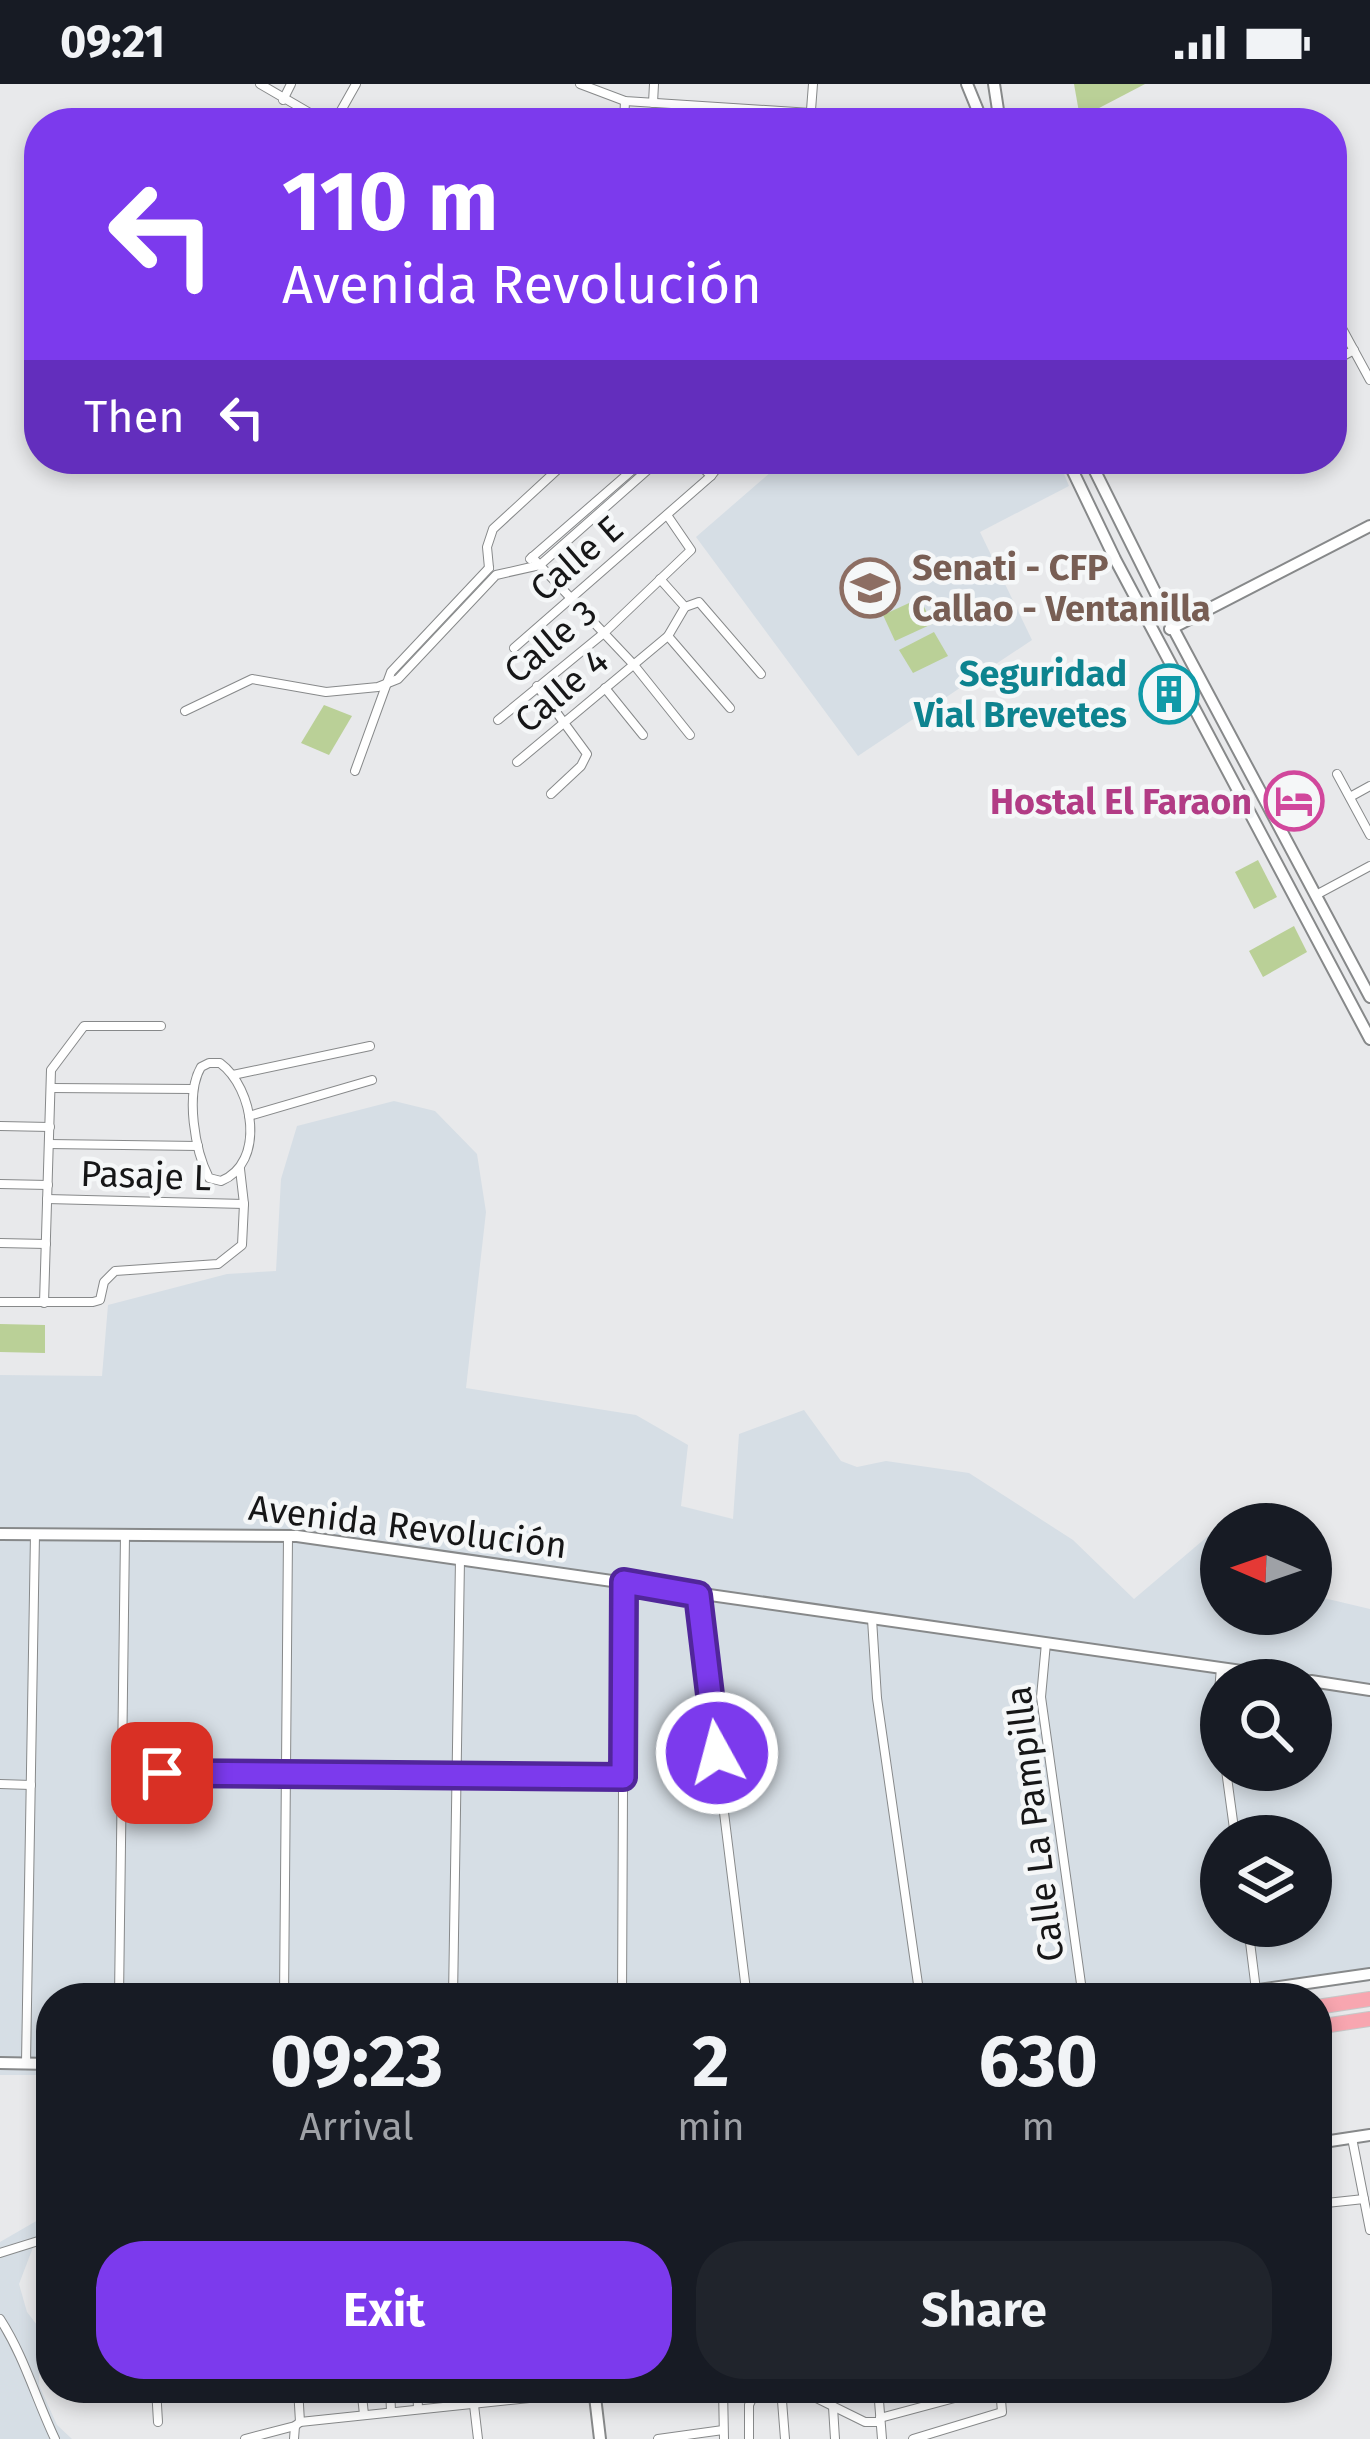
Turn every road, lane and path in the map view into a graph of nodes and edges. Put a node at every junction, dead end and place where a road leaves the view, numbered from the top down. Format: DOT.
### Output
graph roads {
  1 [pos="260,84"];
  2 [pos="291,84"];
  3 [pos="580,84"];
  4 [pos="654,84"];
  5 [pos="596,88"];
  6 [pos="283,100"];
  7 [pos="625,101"];
  8 [pos="652,103"];
  9 [pos="300,108"];
  10 [pos="625,108"];
  11 [pos="705,108"];
  12 [pos="1347,337"];
  13 [pos="1354,350"];
  14 [pos="1347,354"];
  15 [pos="1370,380"];
  16 [pos="553,474"];
  17 [pos="629,474"];
  18 [pos="642,474"];
  19 [pos="1074,474"];
  20 [pos="1096,474"];
  21 [pos="711,476"];
  22 [pos="667,515"];
  23 [pos="1370,526"];
  24 [pos="536,561"];
  25 [pos="492,572"];
  26 [pos="660,579"];
  27 [pos="571,600"];
  28 [pos="685,607"];
  29 [pos="1173,628"];
  30 [pos="604,633"];
  31 [pos="668,636"];
  32 [pos="1156,637"];
  33 [pos="514,648"];
  34 [pos="634,664"];
  35 [pos="761,674"];
  36 [pos="386,684"];
  37 [pos="537,686"];
  38 [pos="605,688"];
  39 [pos="730,708"];
  40 [pos="185,711"];
  41 [pos="498,720"];
  42 [pos="564,722"];
  43 [pos="644,735"];
  44 [pos="690,736"];
  45 [pos="517,762"];
  46 [pos="356,771"];
  47 [pos="1337,774"];
  48 [pos="1370,786"];
  49 [pos="551,794"];
  50 [pos="1349,797"];
  51 [pos="1370,835"];
  52 [pos="1370,866"];
  53 [pos="1316,895"];
  54 [pos="1370,1000"];
  55 [pos="1355,1011"];
  56 [pos="161,1026"];
  57 [pos="1370,1039"];
  58 [pos="370,1046"];
  59 [pos="233,1075"];
  60 [pos="372,1080"];
  61 [pos="51,1088"];
  62 [pos="193,1089"];
  63 [pos="249,1116"];
  64 [pos="0,1126"];
  65 [pos="50,1127"];
  66 [pos="49,1144"];
  67 [pos="198,1146"];
  68 [pos="240,1169"];
  69 [pos="0,1184"];
  70 [pos="48,1185"];
  71 [pos="47,1199"];
  72 [pos="244,1204"];
  73 [pos="0,1243"];
  74 [pos="46,1244"];
  75 [pos="0,1303"];
  76 [pos="44,1303"];
  77 [pos="0,1534"];
  78 [pos="35,1534"];
  79 [pos="125,1535"];
  80 [pos="288,1536"];
  81 [pos="460,1559"];
  82 [pos="624,1582"];
  83 [pos="698,1595"];
  84 [pos="872,1618"];
  85 [pos="1046,1643"];
  86 [pos="1200,1663"];
  87 [pos="1332,1684"];
  88 [pos="1370,1690"];
  89 [pos="120,1773"];
  90 [pos="286,1775"];
  91 [pos="455,1777"];
  92 [pos="623,1777"];
  93 [pos="0,1784"];
  94 [pos="31,1784"];
  95 [pos="1251,1947"];
  96 [pos="1370,1974"];
  97 [pos="118,1983"];
  98 [pos="284,1983"];
  99 [pos="453,1983"];
  100 [pos="622,1983"];
  101 [pos="745,1983"];
  102 [pos="918,1983"];
  103 [pos="1082,1983"];
  104 [pos="1255,1983"];
  105 [pos="1306,1983"];
  106 [pos="1370,1999"];
  107 [pos="1332,2005"];
  108 [pos="1370,2019"];
  109 [pos="1332,2025"];
  110 [pos="0,2063"];
  111 [pos="26,2063"];
  112 [pos="36,2063"];
  113 [pos="1370,2134"];
  114 [pos="1352,2138"];
  115 [pos="1332,2141"];
  116 [pos="1364,2199"];
  117 [pos="1332,2202"];
  118 [pos="1370,2230"];
  119 [pos="36,2242"];
  120 [pos="0,2253"];
  121 [pos="0,2319"];
  122 [pos="36,2399"];
  123 [pos="38,2403"];
  124 [pos="157,2403"];
  125 [pos="298,2403"];
  126 [pos="363,2403"];
  127 [pos="391,2403"];
  128 [pos="418,2403"];
  129 [pos="464,2403"];
  130 [pos="473,2403"];
  131 [pos="596,2403"];
  132 [pos="723,2403"];
  133 [pos="750,2403"];
  134 [pos="782,2403"];
  135 [pos="825,2403"];
  136 [pos="952,2403"];
  137 [pos="1000,2403"];
  138 [pos="833,2407"];
  139 [pos="418,2408"];
  140 [pos="392,2411"];
  141 [pos="364,2414"];
  142 [pos="158,2422"];
  143 [pos="297,2424"];
  144 [pos="881,2427"];
  145 [pos="723,2434"];
  146 [pos="55,2439"];
  147 [pos="244,2439"];
  148 [pos="294,2439"];
  149 [pos="478,2439"];
  150 [pos="600,2439"];
  151 [pos="658,2439"];
  152 [pos="749,2439"];
  153 [pos="785,2439"];
  154 [pos="835,2439"];
  155 [pos="894,2439"];
  156 [pos="913,2439"];
  1 -- 6 [label="street"];
  2 -- 6 [label="street"];
  3 -- 5 [label="street"];
  4 -- 8 [label="street"];
  5 -- 7 [label="street"];
  6 -- 9 [label="street"];
  7 -- 8 [label="street"];
  7 -- 10 [label="street"];
  8 -- 11 [label="street"];
  12 -- 13 [label="street"];
  13 -- 14 [label="street"];
  13 -- 15 [label="street"];
  16 -- 25 [label="street"];
  17 -- 24 [label="street"];
  18 -- 24 [label="street"];
  19 -- 32 [label="street"];
  20 -- 29 [label="street"];
  21 -- 22 [label="street, Calle E"];
  22 -- 26 [label="street, Calle 3"];
  22 -- 27 [label="street, Calle E"];
  23 -- 29 [label="street"];
  24 -- 25 [label="street"];
  24 -- 27 [label="street"];
  25 -- 36 [label="street"];
  25 -- 36 [label="street"];
  26 -- 28 [label="street"];
  26 -- 30 [label="street, Calle 3"];
  27 -- 30 [label="street"];
  27 -- 33 [label="street, Calle E"];
  28 -- 31 [label="street, Calle 4"];
  28 -- 35 [label="street"];
  29 -- 32 [label="street"];
  29 -- 53 [label="street"];
  30 -- 34 [label="street"];
  30 -- 37 [label="street, Calle 3"];
  31 -- 34 [label="street, Calle 4"];
  31 -- 39 [label="street"];
  32 -- 55 [label="street"];
  34 -- 38 [label="street, Calle 4"];
  34 -- 44 [label="street"];
  36 -- 40 [label="street"];
  36 -- 46 [label="street"];
  37 -- 41 [label="street, Calle 3"];
  37 -- 42 [label="street"];
  38 -- 42 [label="street, Calle 4"];
  38 -- 43 [label="street"];
  42 -- 45 [label="street, Calle 4"];
  42 -- 49 [label="street"];
  47 -- 50 [label="street"];
  48 -- 50 [label="street"];
  50 -- 51 [label="street"];
  52 -- 53 [label="street"];
  53 -- 54 [label="street"];
  54 -- 55 [label="street"];
  55 -- 57 [label="street"];
  56 -- 61 [label="street"];
  58 -- 59 [label="street"];
  59 -- 62 [label="street"];
  59 -- 63 [label="street"];
  60 -- 63 [label="street"];
  61 -- 62 [label="street"];
  61 -- 65 [label="street"];
  62 -- 67 [label="street"];
  63 -- 68 [label="street"];
  64 -- 65 [label="street"];
  65 -- 66 [label="street"];
  66 -- 67 [label="street"];
  66 -- 70 [label="street"];
  67 -- 68 [label="street"];
  68 -- 72 [label="street"];
  69 -- 70 [label="street"];
  70 -- 71 [label="street"];
  71 -- 72 [label="street, Pasaje L"];
  71 -- 74 [label="street"];
  72 -- 76 [label="street"];
  73 -- 74 [label="street"];
  74 -- 76 [label="street"];
  75 -- 76 [label="street"];
  77 -- 78 [label="street, Avenida Revolución"];
  78 -- 79 [label="street, Avenida Revolución"];
  78 -- 94 [label="street"];
  79 -- 80 [label="street, Avenida Revolución"];
  79 -- 89 [label="street"];
  80 -- 81 [label="street, Avenida Revolución"];
  80 -- 90 [label="street"];
  81 -- 82 [label="street, Avenida Revolución"];
  81 -- 91 [label="street"];
  82 -- 83 [label="street, Avenida Revolución"];
  82 -- 92 [label="street"];
  83 -- 84 [label="street, Avenida Revolución"];
  83 -- 101 [label="street"];
  84 -- 85 [label="street, Avenida Revolución"];
  84 -- 102 [label="street"];
  85 -- 86 [label="street, Avenida Revolución"];
  85 -- 103 [label="street, Calle La Pampilla"];
  87 -- 88 [label="street, Avenida Revolución"];
  89 -- 90 [label="street"];
  89 -- 97 [label="street"];
  90 -- 91 [label="street"];
  90 -- 98 [label="street"];
  91 -- 92 [label="street"];
  91 -- 99 [label="street"];
  92 -- 100 [label="street"];
  93 -- 94 [label="street"];
  94 -- 111 [label="street"];
  95 -- 104 [label="street"];
  96 -- 105 [label="street"];
  106 -- 107 [label="highway"];
  108 -- 109 [label="highway"];
  110 -- 111 [label="street"];
  111 -- 112 [label="street"];
  113 -- 114 [label="street"];
  114 -- 115 [label="street"];
  114 -- 116 [label="street"];
  116 -- 117 [label="street"];
  116 -- 118 [label="street"];
  119 -- 120 [label="street"];
  121 -- 122 [label="street"];
  123 -- 146 [label="street"];
  124 -- 142 [label="street"];
  125 -- 143 [label="street"];
  126 -- 141 [label="street"];
  127 -- 140 [label="street"];
  128 -- 139 [label="street"];
  129 -- 139 [label="street"];
  130 -- 149 [label="street"];
  131 -- 150 [label="street"];
  132 -- 145 [label="street"];
  133 -- 152 [label="street"];
  134 -- 153 [label="street"];
  135 -- 138 [label="street"];
  136 -- 144 [label="street"];
  137 -- 156 [label="street"];
  138 -- 144 [label="street"];
  138 -- 154 [label="street"];
  139 -- 140 [label="street"];
  140 -- 141 [label="street"];
  141 -- 143 [label="street"];
  143 -- 147 [label="street"];
  143 -- 148 [label="street"];
  144 -- 155 [label="street"];
  145 -- 151 [label="street"];
}
